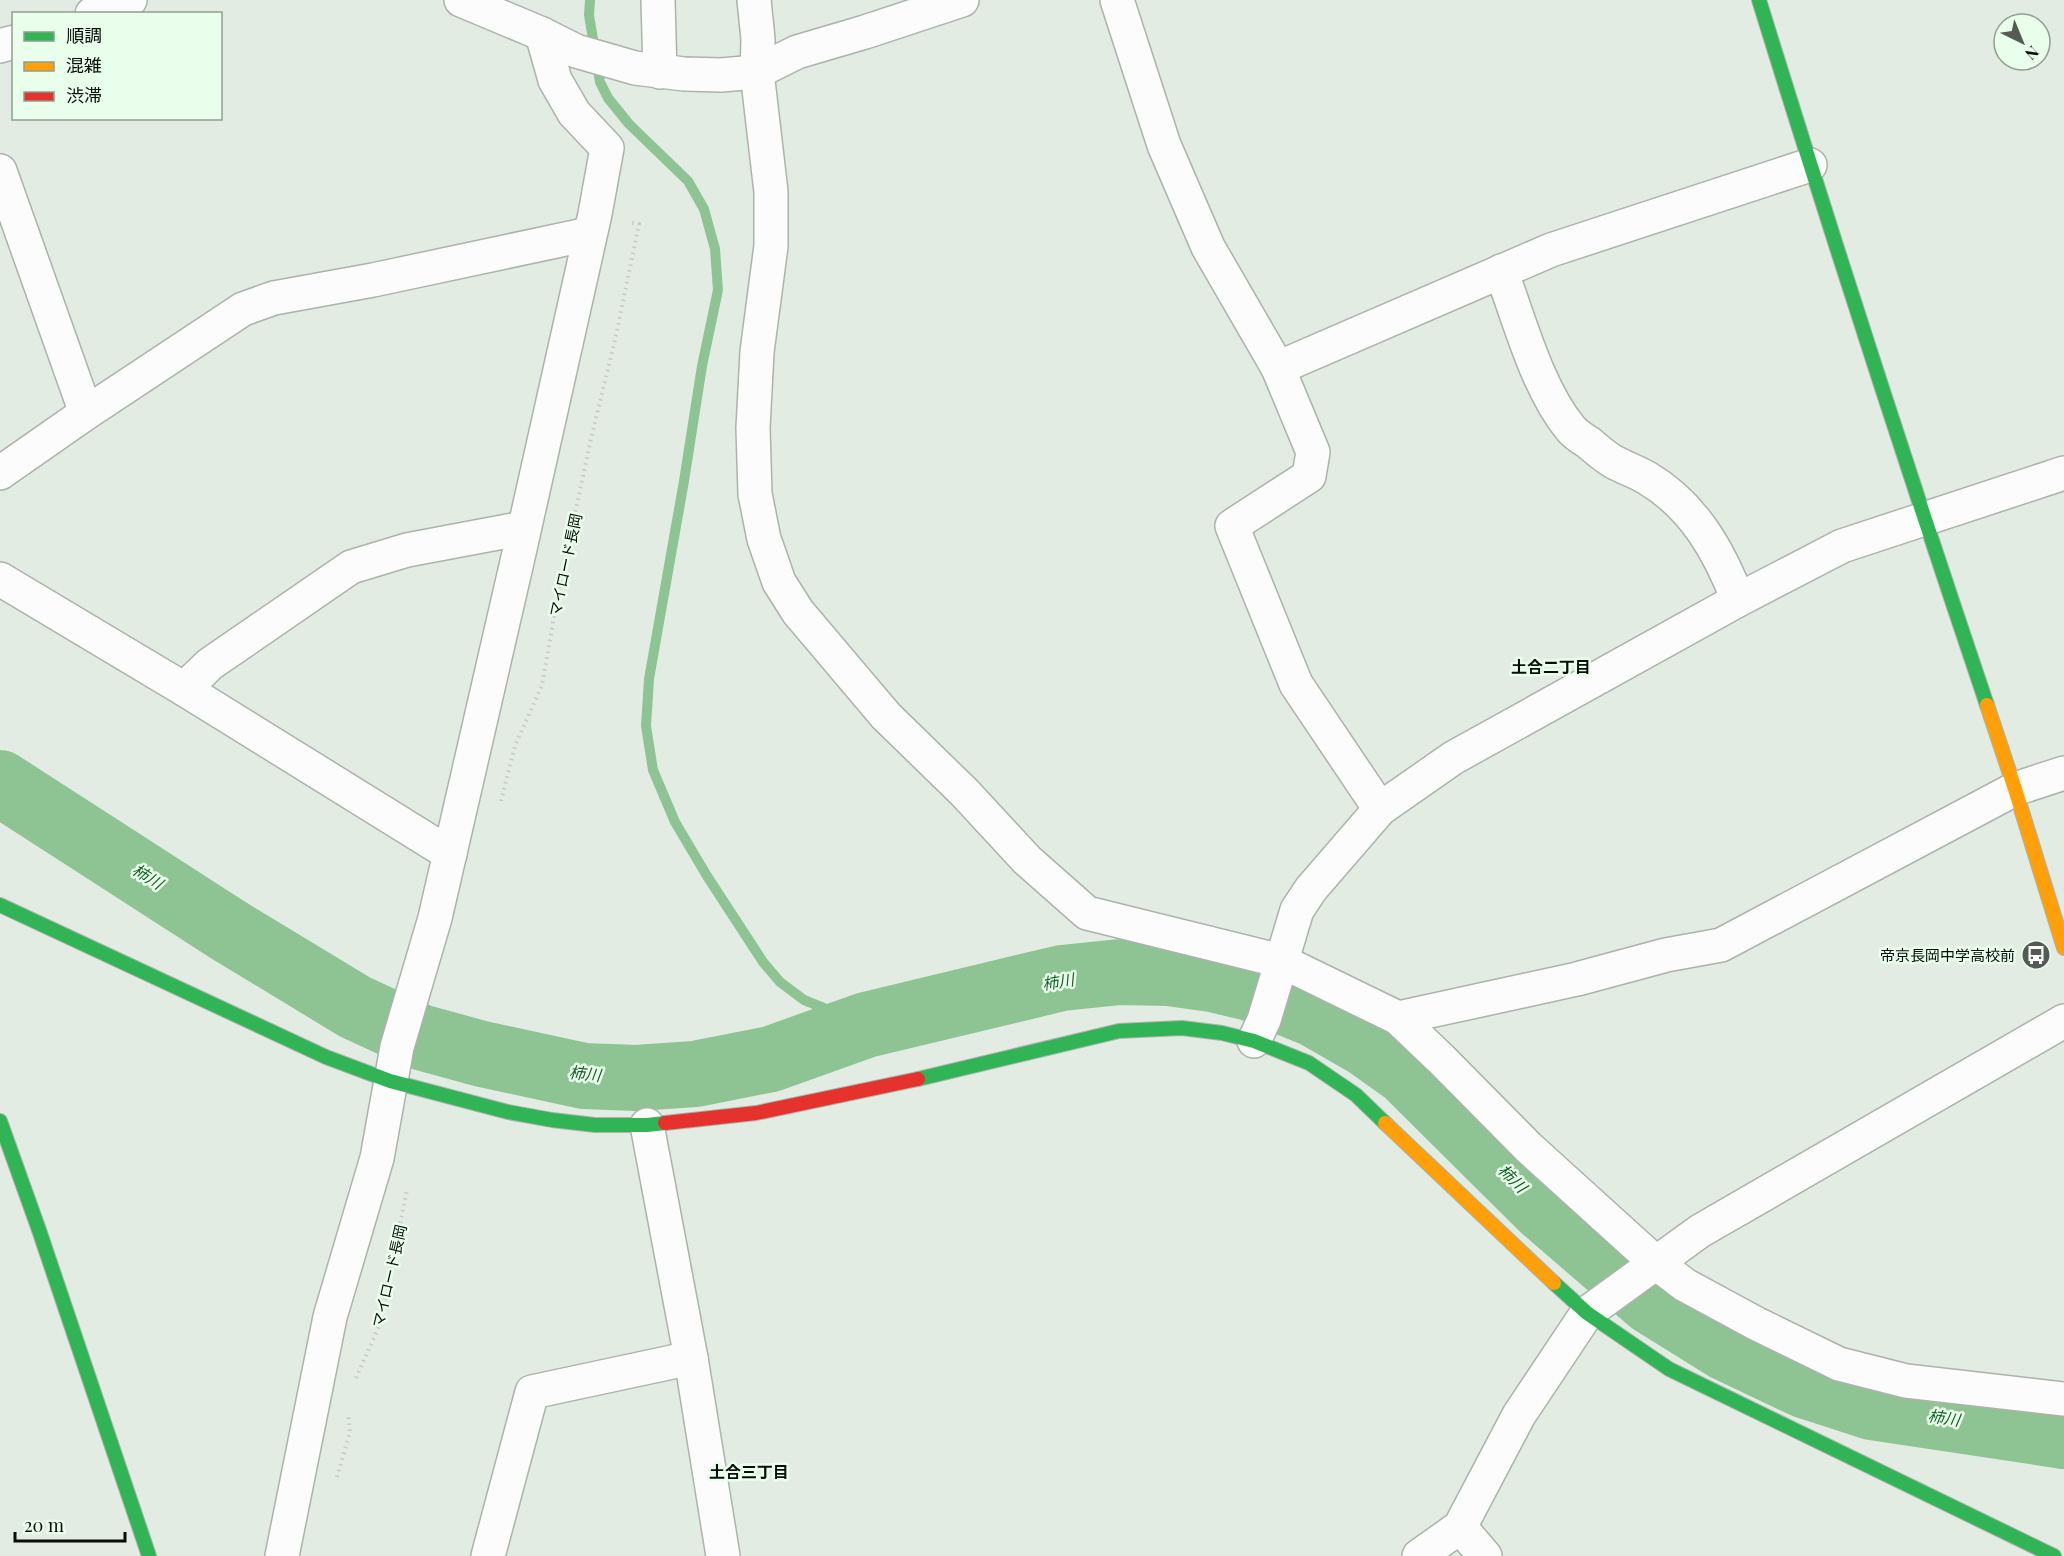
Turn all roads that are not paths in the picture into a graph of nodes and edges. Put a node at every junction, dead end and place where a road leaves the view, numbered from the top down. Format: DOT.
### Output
graph roads {
  1 [pos="130,0"];
  2 [pos="461,0"];
  3 [pos="658,0"];
  4 [pos="754,0"];
  5 [pos="962,0"];
  6 [pos="1117,0"];
  7 [pos="1760,0"];
  8 [pos="97,12"];
  9 [pos="543,34"];
  10 [pos="647,70"];
  11 [pos="757,72"];
  12 [pos="1810,165"];
  13 [pos="0,171"];
  14 [pos="592,224"];
  15 [pos="1501,271"];
  16 [pos="1278,368"];
  17 [pos="86,413"];
  18 [pos="2064,473"];
  19 [pos="0,474"];
  20 [pos="1924,518"];
  21 [pos="524,528"];
  22 [pos="0,579"];
  23 [pos="1738,600"];
  24 [pos="184,689"];
  25 [pos="2064,772"];
  26 [pos="2015,789"];
  27 [pos="1380,810"];
  28 [pos="450,854"];
  29 [pos="0,905"];
  30 [pos="2064,948"];
  31 [pos="1280,967"];
  32 [pos="1398,1018"];
  33 [pos="2064,1020"];
  34 [pos="1259,1031"];
  35 [pos="390,1081"];
  36 [pos="0,1121"];
  37 [pos="647,1125"];
  38 [pos="1656,1263"];
  39 [pos="1587,1313"];
  40 [pos="691,1358"];
  41 [pos="2064,1399"];
  42 [pos="1460,1527"];
  43 [pos="149,1556"];
  44 [pos="282,1556"];
  45 [pos="489,1556"];
  46 [pos="723,1556"];
  47 [pos="1419,1556"];
  48 [pos="1485,1556"];
  49 [pos="2054,1556"];
  1 -- 8 [label="street"];
  2 -- 9 [label="street"];
  3 -- 10 [label="street"];
  4 -- 11 [label="street"];
  5 -- 11 [label="street"];
  6 -- 16 [label="street"];
  7 -- 12 [label="street"];
  9 -- 10 [label="street"];
  9 -- 14 [label="street"];
  10 -- 11 [label="street"];
  11 -- 31 [label="street"];
  12 -- 15 [label="street"];
  12 -- 20 [label="street"];
  13 -- 17 [label="street"];
  14 -- 17 [label="street"];
  14 -- 21 [label="street"];
  15 -- 16 [label="street"];
  15 -- 23 [label="street"];
  16 -- 27 [label="street"];
  17 -- 19 [label="street"];
  18 -- 20 [label="street"];
  20 -- 23 [label="street"];
  20 -- 26 [label="street"];
  21 -- 24 [label="street"];
  21 -- 28 [label="street"];
  22 -- 24 [label="street"];
  23 -- 27 [label="street"];
  24 -- 28 [label="street"];
  25 -- 26 [label="street"];
  26 -- 30 [label="street"];
  26 -- 32 [label="street"];
  27 -- 31 [label="street"];
  28 -- 35 [label="street"];
  29 -- 35 [label="street"];
  31 -- 32 [label="street"];
  31 -- 34 [label="street"];
  32 -- 38 [label="street"];
  33 -- 38 [label="street"];
  34 -- 37 [label="street"];
  34 -- 39 [label="street"];
  35 -- 37 [label="street"];
  35 -- 44 [label="street"];
  36 -- 43 [label="street"];
  37 -- 40 [label="street"];
  38 -- 39 [label="street"];
  38 -- 41 [label="street"];
  39 -- 42 [label="street"];
  39 -- 49 [label="street"];
  40 -- 45 [label="street"];
  40 -- 46 [label="street"];
  42 -- 47 [label="street"];
  42 -- 48 [label="street"];
}
